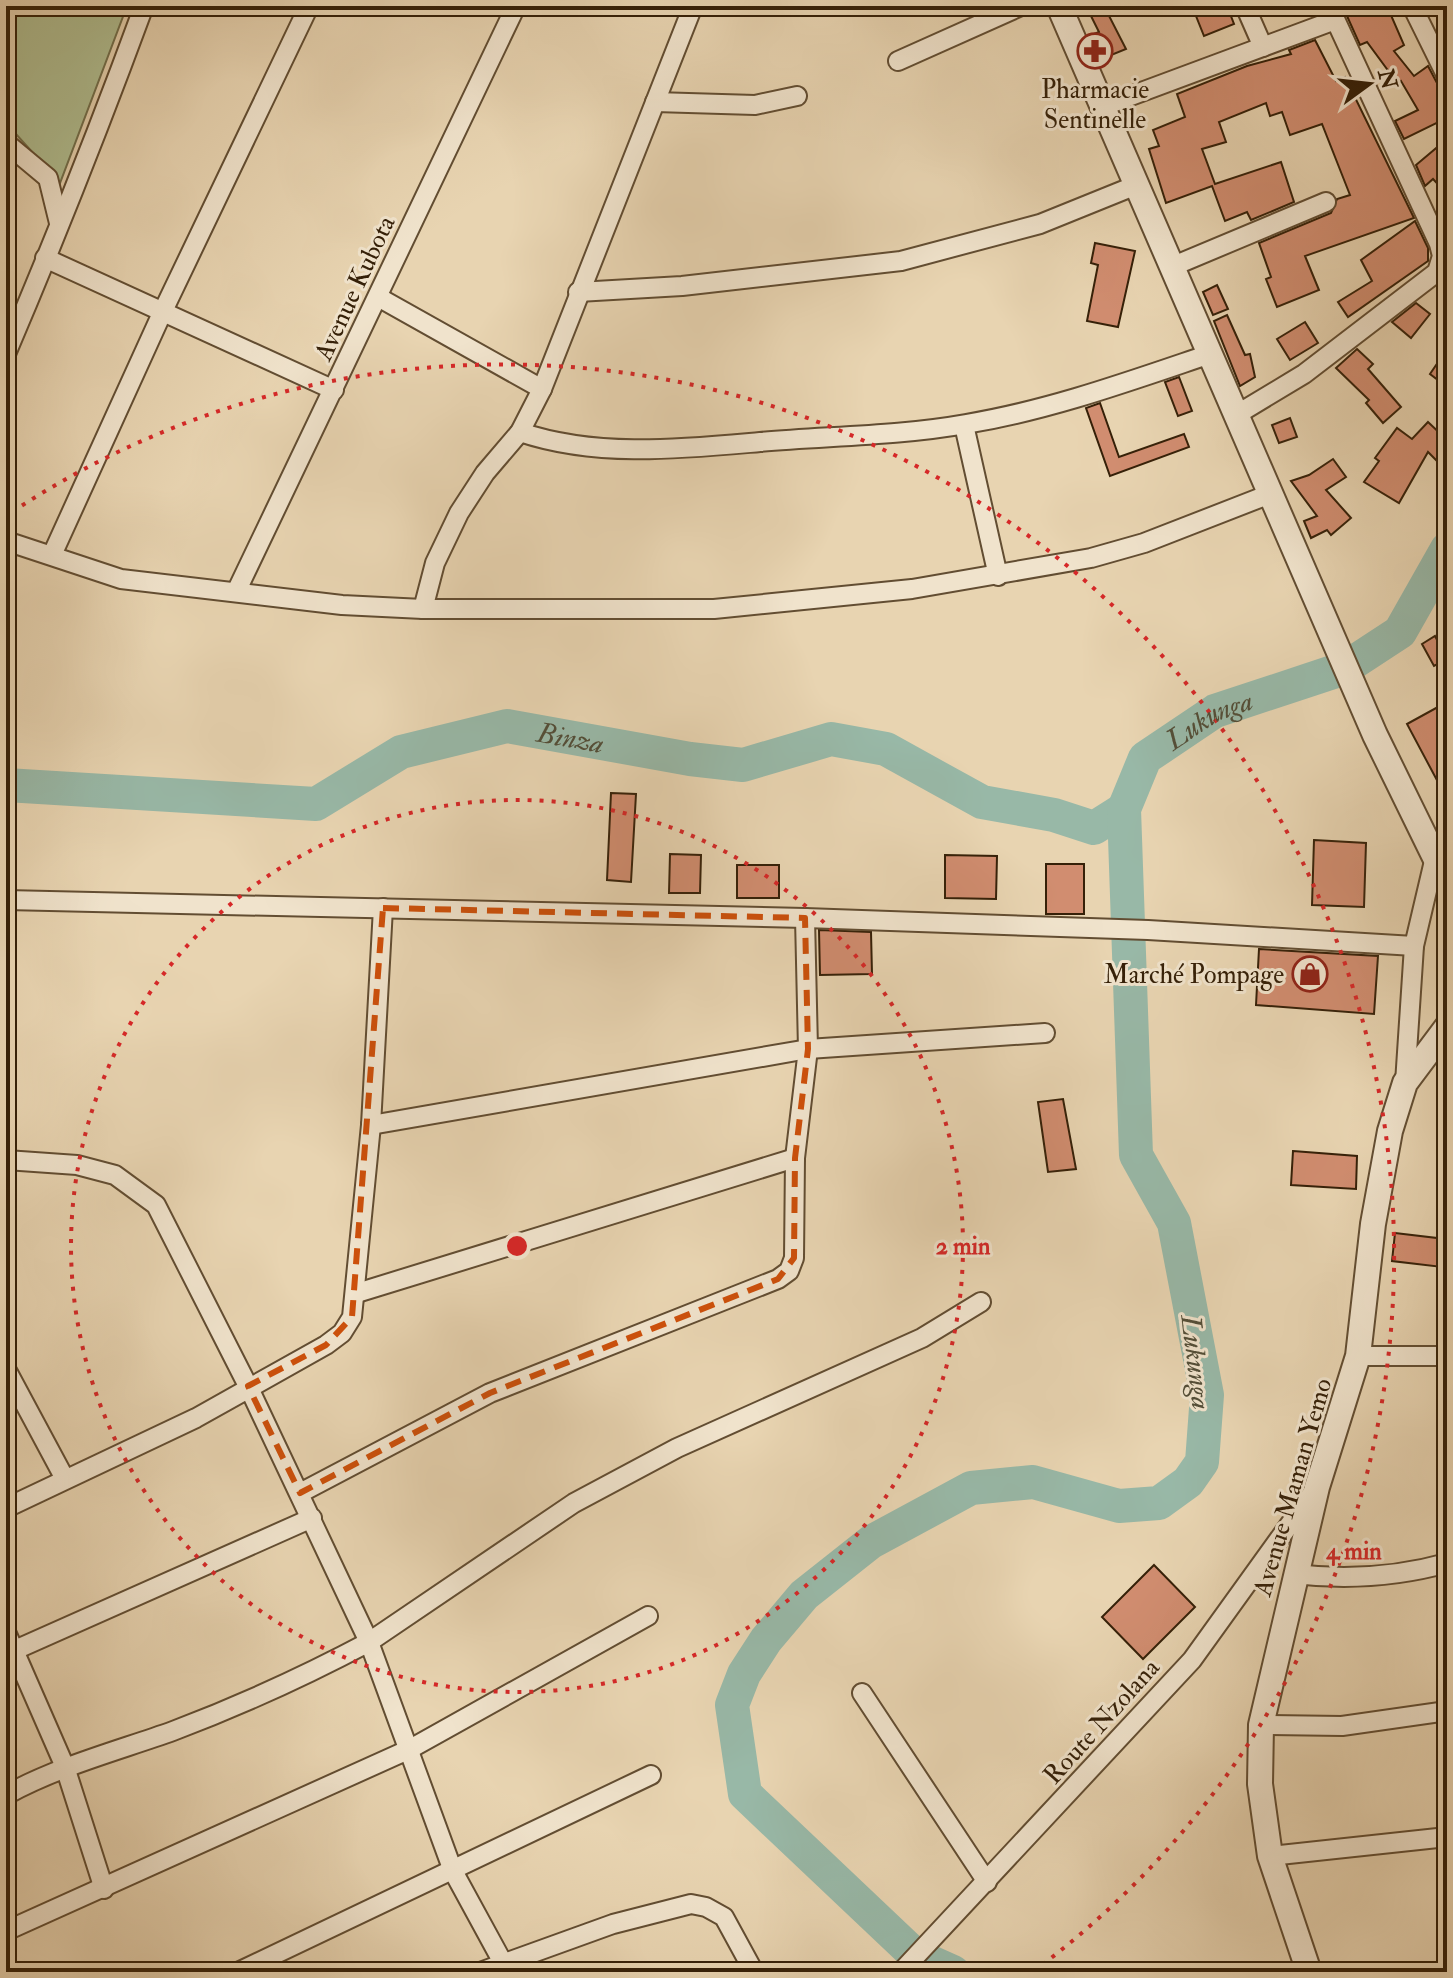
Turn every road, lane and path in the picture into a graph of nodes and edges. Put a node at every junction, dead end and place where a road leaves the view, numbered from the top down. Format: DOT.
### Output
graph roads {
  1 [pos="144,6"];
  2 [pos="309,6"];
  3 [pos="516,6"];
  4 [pos="693,6"];
  5 [pos="1021,6"];
  6 [pos="1059,6"];
  7 [pos="1245,6"];
  8 [pos="1412,6"];
  9 [pos="1332,13"];
  10 [pos="1263,47"];
  11 [pos="898,61"];
  12 [pos="1447,77"];
  13 [pos="797,96"];
  14 [pos="655,102"];
  15 [pos="1101,107"];
  16 [pos="6,143"];
  17 [pos="1134,186"];
  18 [pos="1326,202"];
  19 [pos="59,223"];
  20 [pos="45,258"];
  21 [pos="1171,267"];
  22 [pos="578,292"];
  23 [pos="378,297"];
  24 [pos="163,311"];
  25 [pos="12,323"];
  26 [pos="6,354"];
  27 [pos="1210,354"];
  28 [pos="542,389"];
  29 [pos="334,390"];
  30 [pos="1236,415"];
  31 [pos="964,425"];
  32 [pos="520,432"];
  33 [pos="1270,494"];
  34 [pos="6,541"];
  35 [pos="52,555"];
  36 [pos="998,576"];
  37 [pos="237,590"];
  38 [pos="423,609"];
  39 [pos="1440,871"];
  40 [pos="6,900"];
  41 [pos="383,908"];
  42 [pos="805,918"];
  43 [pos="1414,946"];
  44 [pos="1447,1027"];
  45 [pos="1045,1033"];
  46 [pos="808,1049"];
  47 [pos="1405,1083"];
  48 [pos="371,1125"];
  49 [pos="795,1158"];
  50 [pos="6,1160"];
  51 [pos="357,1293"];
  52 [pos="981,1302"];
  53 [pos="1358,1356"];
  54 [pos="1447,1356"];
  55 [pos="6,1369"];
  56 [pos="248,1386"];
  57 [pos="65,1479"];
  58 [pos="1317,1487"];
  59 [pos="300,1493"];
  60 [pos="6,1508"];
  61 [pos="312,1518"];
  62 [pos="1447,1563"];
  63 [pos="1294,1574"];
  64 [pos="648,1616"];
  65 [pos="6,1632"];
  66 [pos="369,1642"];
  67 [pos="10,1652"];
  68 [pos="862,1693"];
  69 [pos="1447,1711"];
  70 [pos="1261,1725"];
  71 [pos="410,1749"];
  72 [pos="65,1767"];
  73 [pos="651,1775"];
  74 [pos="6,1795"];
  75 [pos="1447,1837"];
  76 [pos="1270,1856"];
  77 [pos="453,1871"];
  78 [pos="987,1882"];
  79 [pos="104,1889"];
  80 [pos="6,1931"];
  81 [pos="506,1967"];
  82 [pos="238,1972"];
  83 [pos="480,1972"];
  84 [pos="754,1972"];
  85 [pos="901,1972"];
  86 [pos="1309,1972"];
  1 -- 19 [label="street"];
  2 -- 24 [label="street"];
  3 -- 23 [label="street, Avenue Kubota"];
  4 -- 14 [label="street"];
  5 -- 11 [label="street"];
  6 -- 15 [label="street"];
  7 -- 10 [label="street"];
  8 -- 12 [label="street"];
  9 -- 10 [label="street"];
  9 -- 30 [label="street"];
  10 -- 15 [label="street"];
  13 -- 14 [label="street"];
  14 -- 22 [label="street"];
  15 -- 17 [label="street"];
  16 -- 19 [label="street"];
  17 -- 21 [label="street"];
  17 -- 22 [label="street"];
  18 -- 21 [label="street"];
  19 -- 20 [label="street"];
  20 -- 24 [label="street"];
  20 -- 25 [label="street"];
  21 -- 27 [label="street"];
  22 -- 28 [label="street"];
  23 -- 28 [label="street"];
  23 -- 29 [label="street, Avenue Kubota"];
  24 -- 29 [label="street"];
  24 -- 35 [label="street"];
  25 -- 26 [label="street"];
  27 -- 30 [label="street"];
  27 -- 31 [label="street"];
  28 -- 32 [label="street"];
  29 -- 37 [label="street, Avenue Kubota"];
  30 -- 33 [label="street"];
  31 -- 32 [label="street"];
  31 -- 36 [label="street"];
  32 -- 38 [label="street"];
  33 -- 36 [label="street"];
  33 -- 39 [label="street"];
  34 -- 35 [label="street"];
  35 -- 37 [label="street"];
  36 -- 38 [label="street"];
  37 -- 38 [label="street"];
  39 -- 43 [label="street"];
  40 -- 41 [label="street"];
  41 -- 42 [label="street"];
  41 -- 48 [label="street"];
  42 -- 43 [label="street"];
  42 -- 46 [label="street"];
  43 -- 47 [label="street"];
  44 -- 47 [label="street, Avenue Maman Yemo"];
  45 -- 46 [label="street"];
  46 -- 48 [label="street"];
  46 -- 49 [label="street"];
  47 -- 53 [label="street, Avenue Maman Yemo"];
  48 -- 51 [label="street"];
  49 -- 51 [label="street"];
  49 -- 59 [label="street"];
  50 -- 56 [label="street"];
  51 -- 56 [label="street"];
  52 -- 66 [label="street"];
  53 -- 54 [label="street"];
  53 -- 58 [label="street, Avenue Maman Yemo"];
  55 -- 57 [label="street"];
  56 -- 57 [label="street"];
  56 -- 59 [label="street"];
  57 -- 60 [label="street"];
  58 -- 63 [label="street, Avenue Maman Yemo"];
  58 -- 78 [label="street, Route Nzolana"];
  59 -- 61 [label="street"];
  61 -- 66 [label="street"];
  61 -- 67 [label="street"];
  62 -- 63 [label="street"];
  63 -- 70 [label="street, Avenue Maman Yemo"];
  64 -- 71 [label="street"];
  65 -- 67 [label="street"];
  66 -- 71 [label="street"];
  66 -- 72 [label="street"];
  67 -- 72 [label="street"];
  68 -- 78 [label="street"];
  69 -- 70 [label="street"];
  70 -- 76 [label="street, Avenue Maman Yemo"];
  71 -- 77 [label="street"];
  71 -- 79 [label="street"];
  72 -- 74 [label="street"];
  72 -- 79 [label="street"];
  73 -- 77 [label="street"];
  75 -- 76 [label="street"];
  76 -- 86 [label="street, Avenue Maman Yemo"];
  77 -- 81 [label="street"];
  77 -- 82 [label="street"];
  78 -- 85 [label="street, Route Nzolana"];
  79 -- 80 [label="street"];
  81 -- 83 [label="street"];
  81 -- 84 [label="street"];
}
